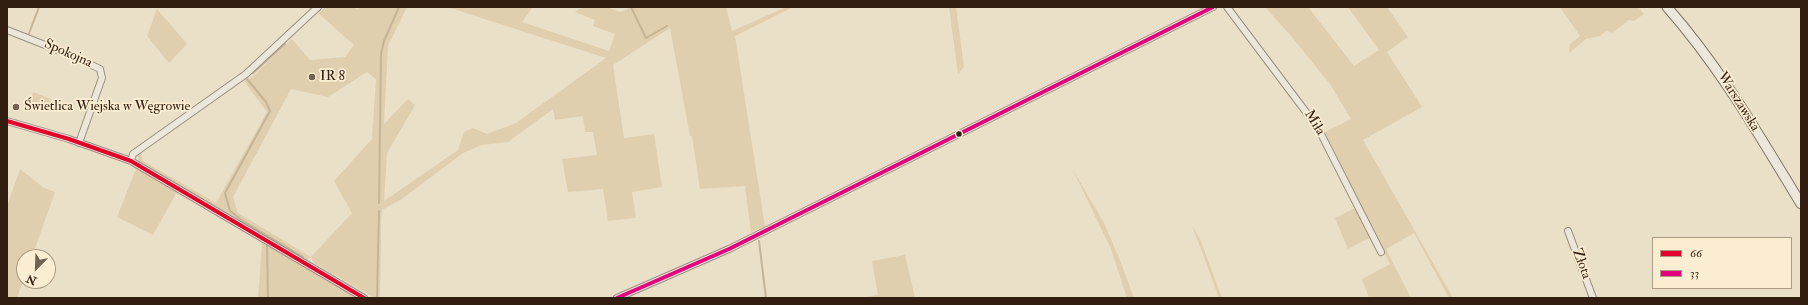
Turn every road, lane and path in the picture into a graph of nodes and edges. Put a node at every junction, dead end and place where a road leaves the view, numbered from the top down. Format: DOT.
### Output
graph roads {
  1 [pos="318,7"];
  2 [pos="1213,7"];
  3 [pos="1227,7"];
  4 [pos="1667,7"];
  5 [pos="7,30"];
  6 [pos="7,121"];
  7 [pos="79,143"];
  8 [pos="131,161"];
  9 [pos="1801,204"];
  10 [pos="1568,231"];
  11 [pos="1381,252"];
  12 [pos="364,298"];
  13 [pos="617,298"];
  14 [pos="1593,298"];
  1 -- 8 [label="street"];
  2 -- 13 [label="street"];
  3 -- 11 [label="street, Miła"];
  4 -- 9 [label="main road, Warszawska"];
  5 -- 7 [label="street, Spokojna"];
  6 -- 7 [label="street"];
  7 -- 8 [label="street"];
  8 -- 12 [label="street"];
  10 -- 14 [label="street, Złota"];
}
